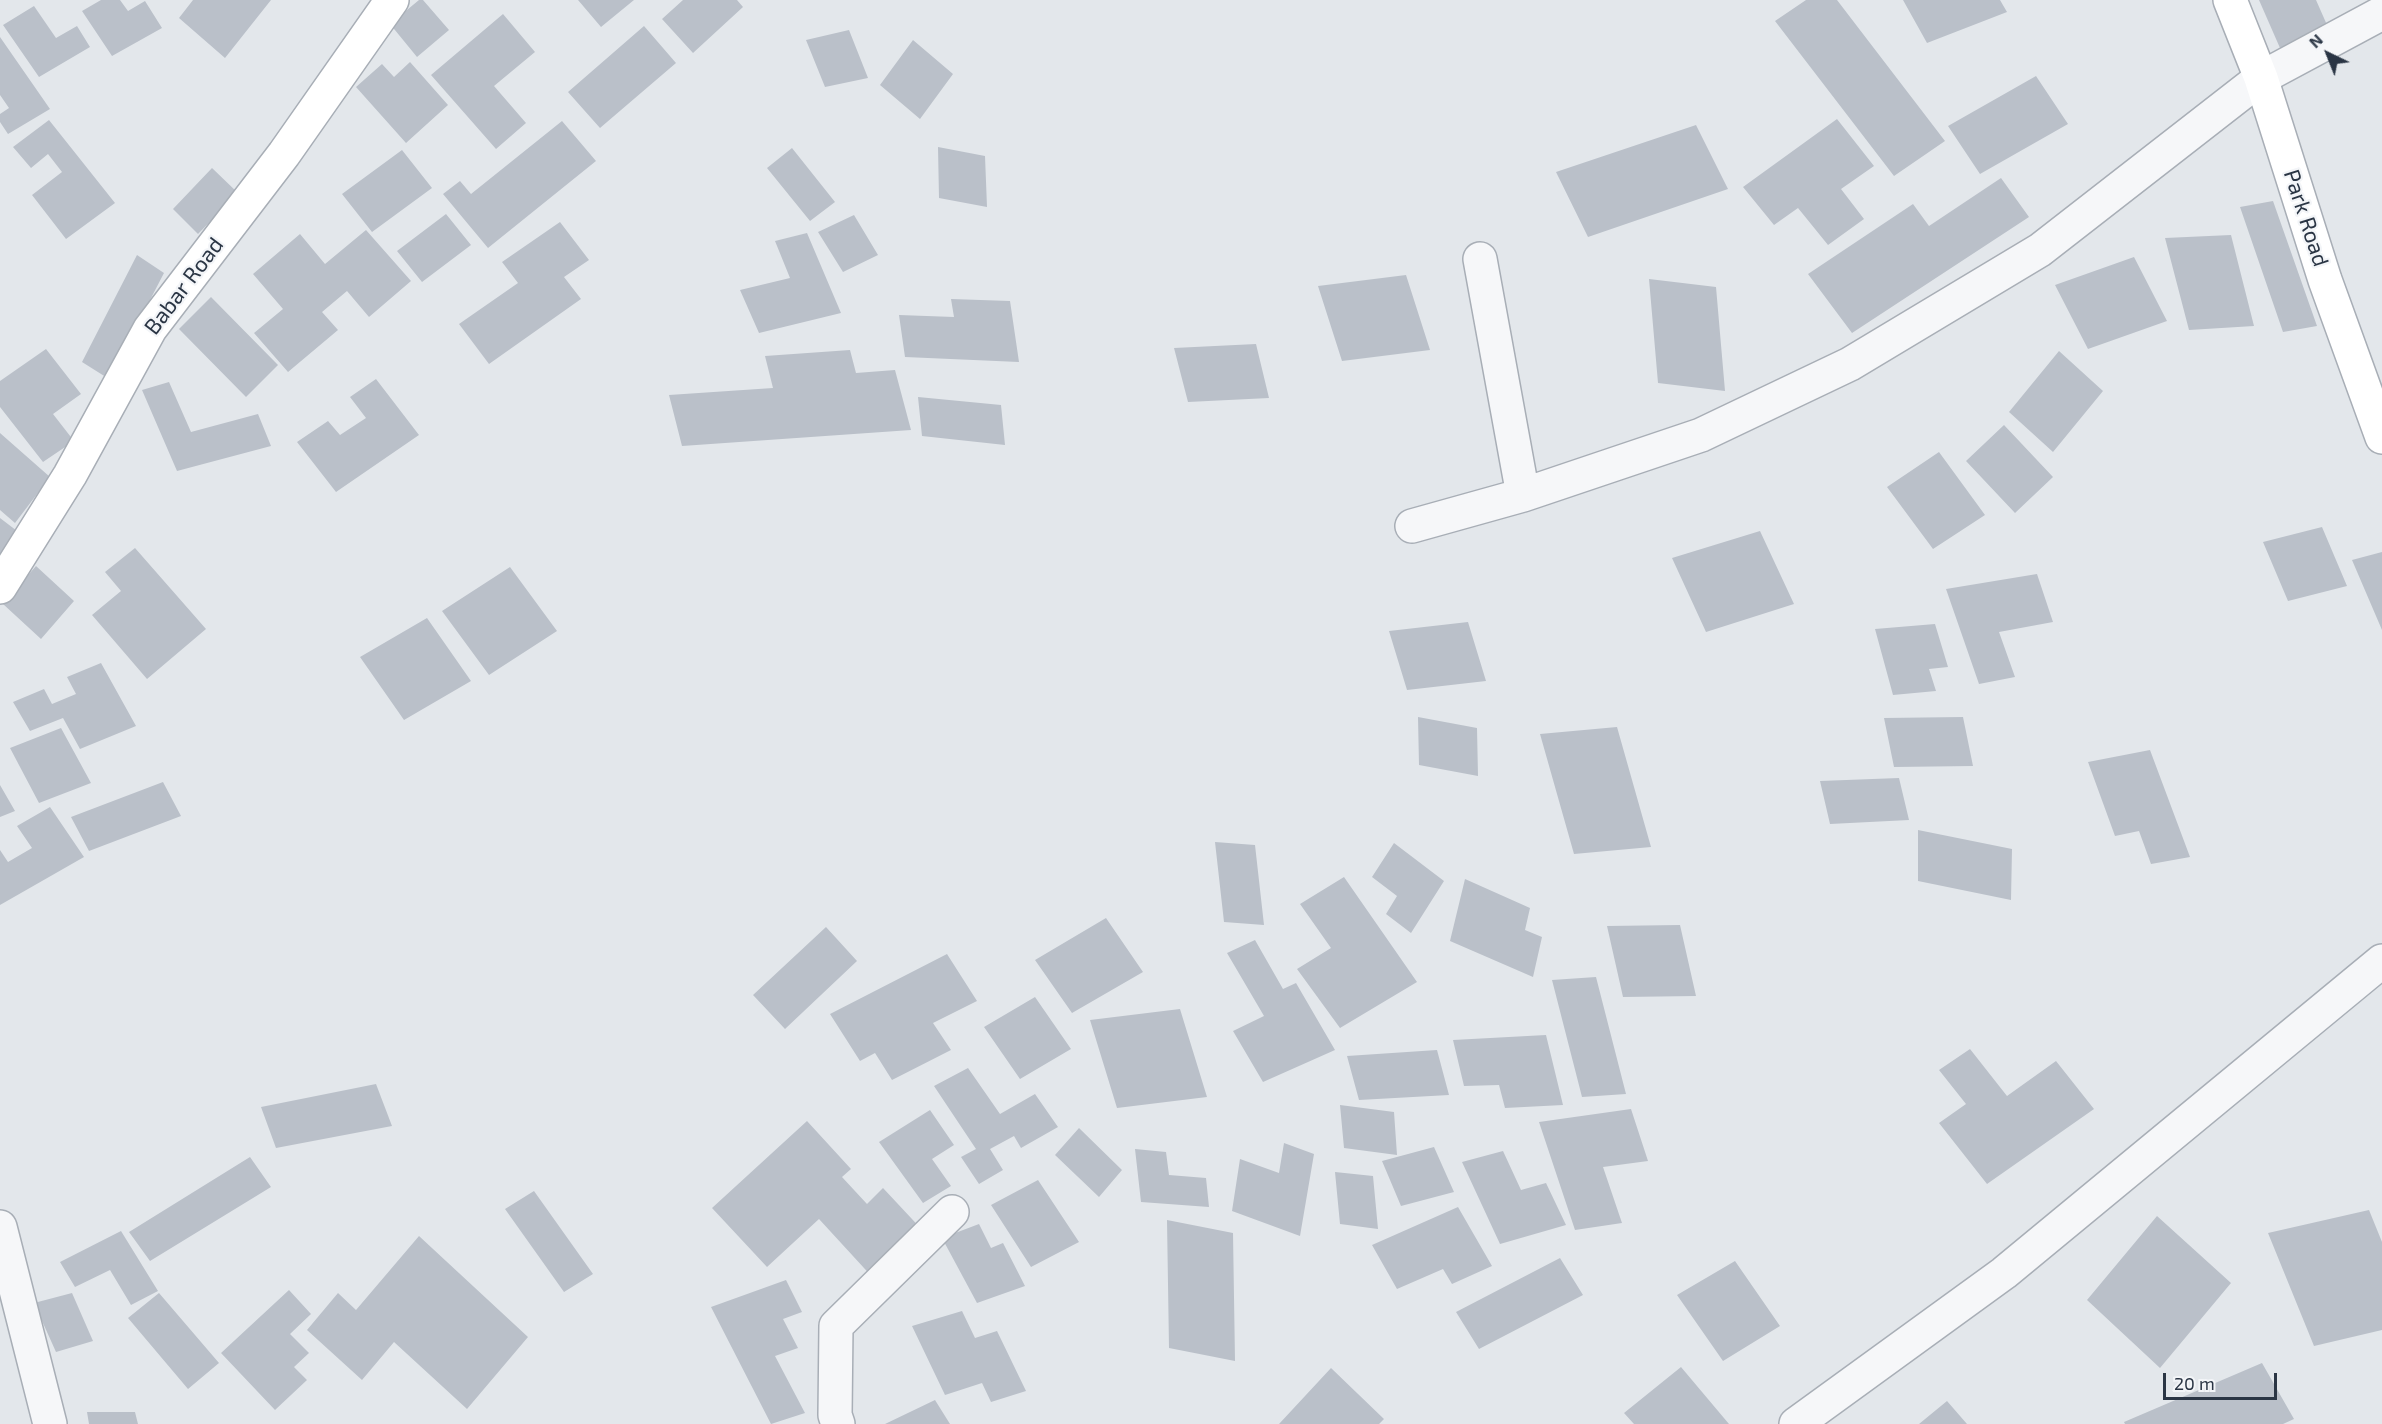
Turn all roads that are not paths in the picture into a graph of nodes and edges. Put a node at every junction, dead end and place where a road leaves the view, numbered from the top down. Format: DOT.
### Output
graph roads {
  1 [pos="392,0"];
  2 [pos="2230,0"];
  3 [pos="2382,13"];
  4 [pos="2261,78"];
  5 [pos="1480,259"];
  6 [pos="2382,436"];
  7 [pos="1523,495"];
  8 [pos="1412,526"];
  9 [pos="0,588"];
  10 [pos="2382,961"];
  11 [pos="952,1212"];
  12 [pos="0,1227"];
  13 [pos="50,1424"];
  14 [pos="838,1424"];
  15 [pos="1796,1424"];
  1 -- 9 [label="street, Babar Road"];
  2 -- 4 [label="street, Park Road"];
  3 -- 4 [label="street"];
  4 -- 6 [label="street, Park Road"];
  4 -- 7 [label="street"];
  5 -- 7 [label="street"];
  7 -- 8 [label="street"];
  10 -- 15 [label="street"];
  11 -- 14 [label="street"];
  12 -- 13 [label="street"];
}
